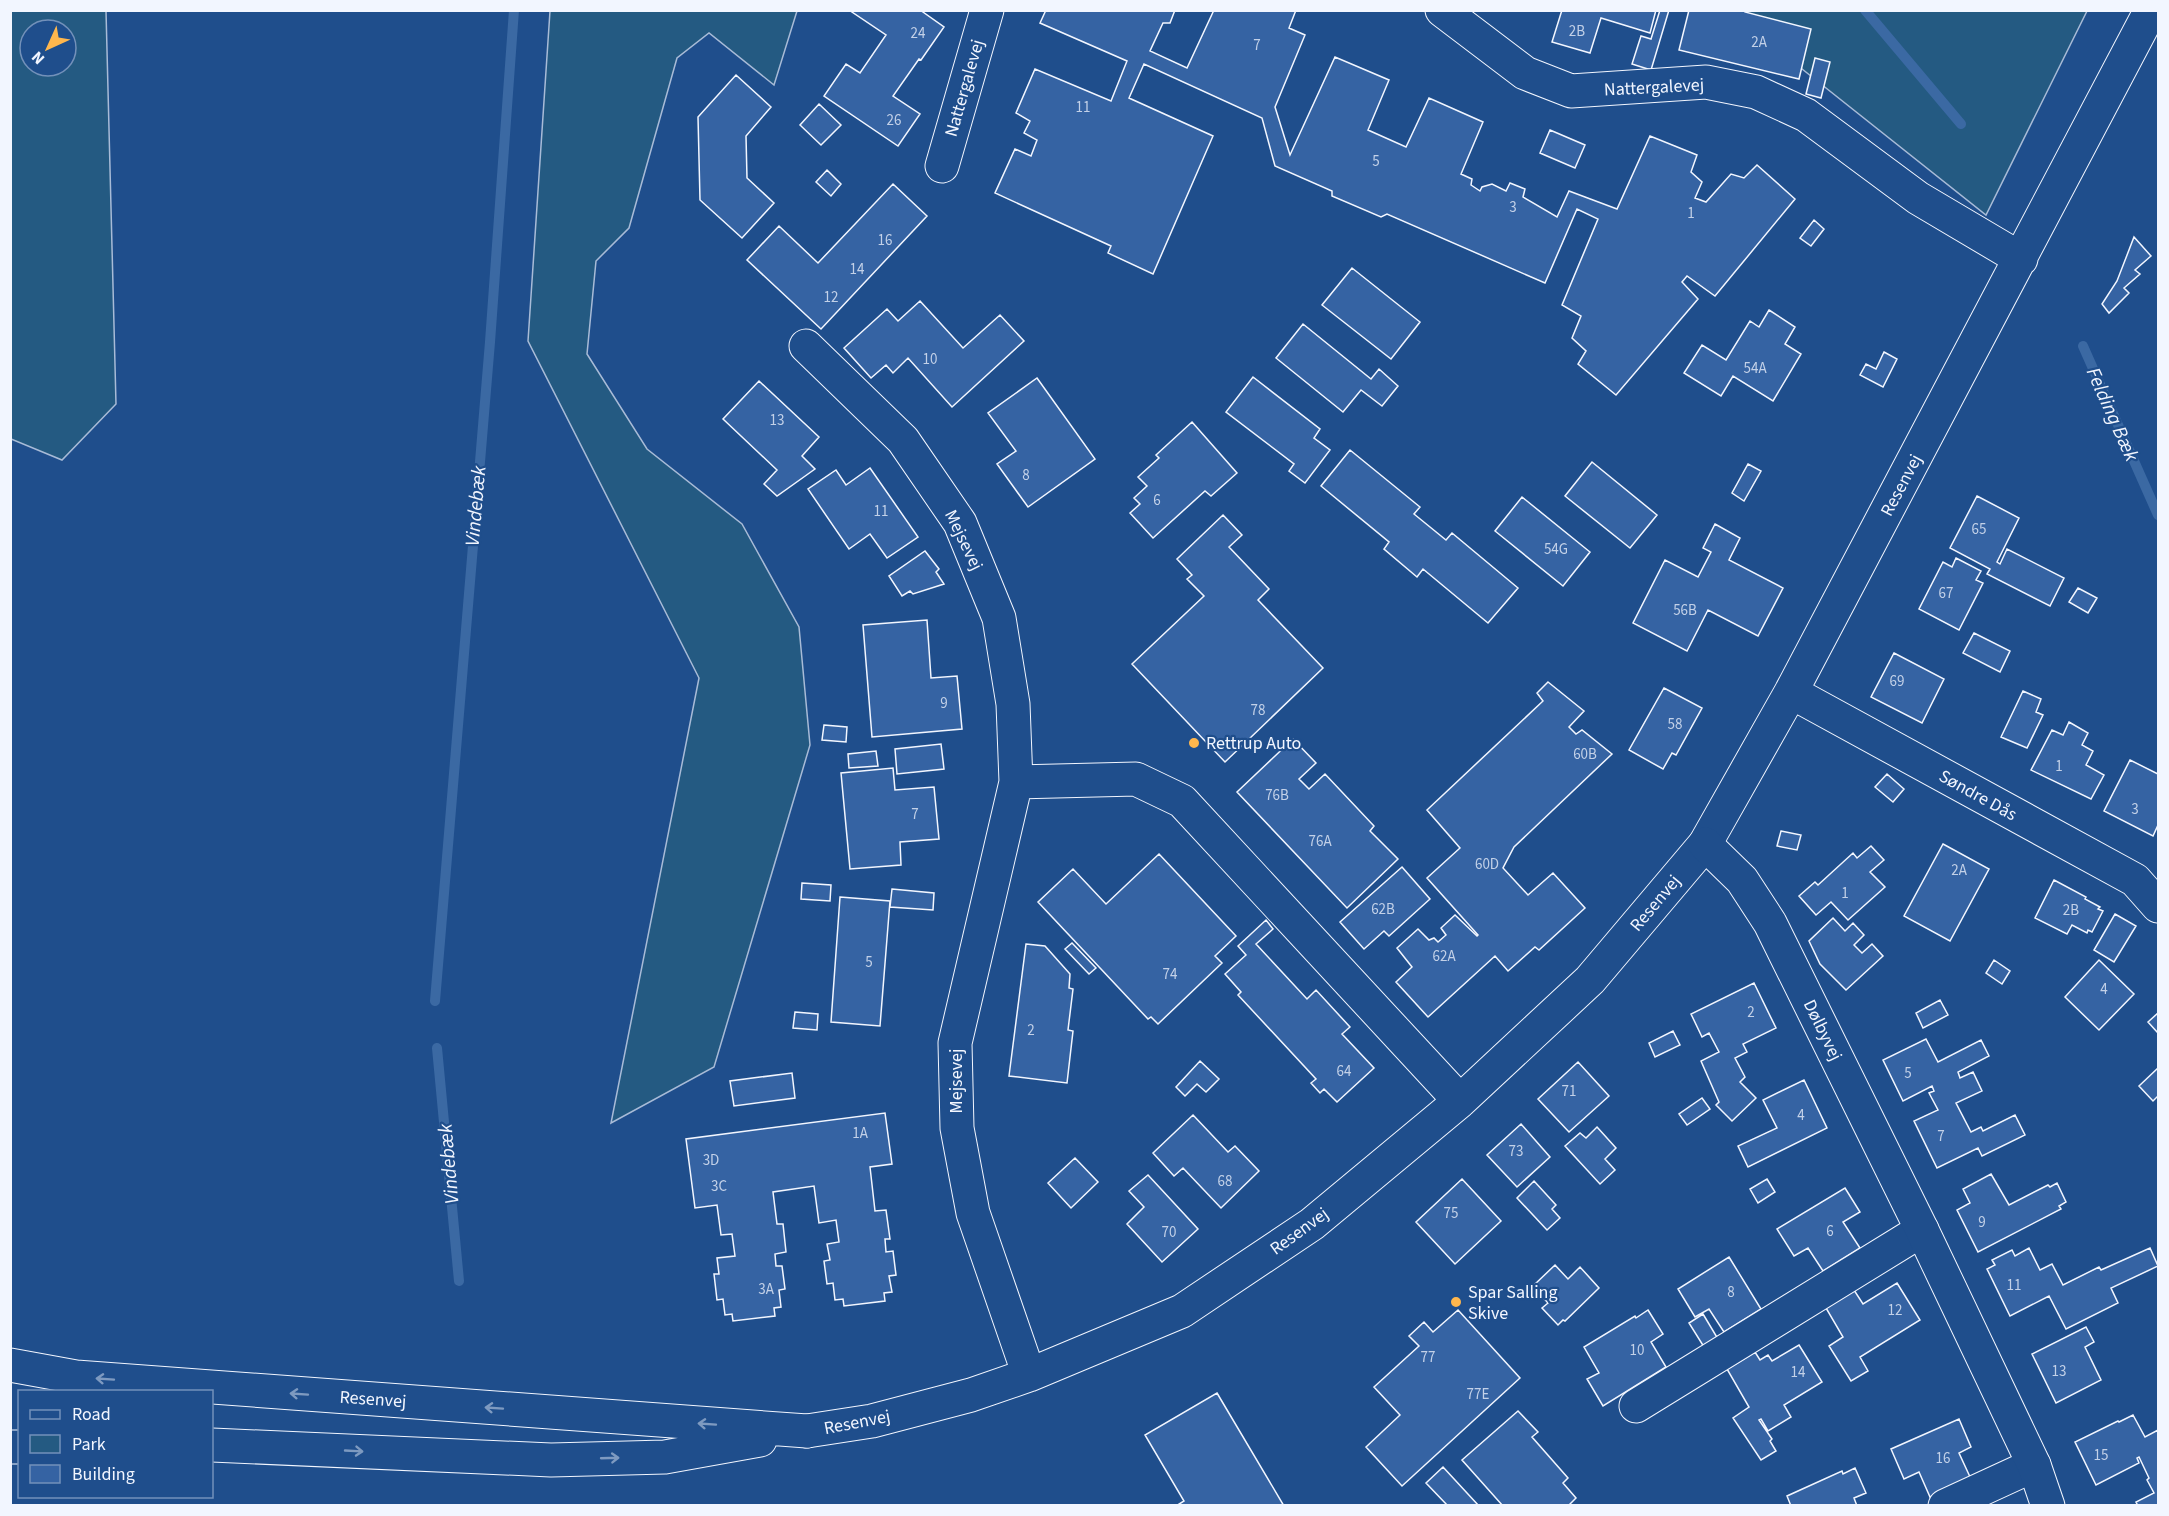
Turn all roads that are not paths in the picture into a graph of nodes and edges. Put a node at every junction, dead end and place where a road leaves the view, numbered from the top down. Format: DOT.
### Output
graph roads {
  1 [pos="987,10"];
  2 [pos="1442,10"];
  3 [pos="2149,33"];
  4 [pos="942,166"];
  5 [pos="2021,259"];
  6 [pos="806,346"];
  7 [pos="1791,692"];
  8 [pos="1016,782"];
  9 [pos="1705,844"];
  10 [pos="2158,906"];
  11 [pos="1460,1101"];
  12 [pos="1922,1230"];
  13 [pos="10,1365"];
  14 [pos="1029,1376"];
  15 [pos="1636,1406"];
  16 [pos="807,1431"];
  17 [pos="213,1445"];
  18 [pos="2034,1465"];
  19 [pos="1945,1506"];
  20 [pos="2048,1506"];
  1 -- 4 [label="street, Nattergalevej"];
  2 -- 5 [label="street, Nattergalevej"];
  3 -- 5 [label="street, Resenvej"];
  5 -- 7 [label="street, Resenvej"];
  6 -- 8 [label="street, Mejsevej"];
  7 -- 9 [label="street, Resenvej"];
  7 -- 10 [label="street, Søndre Dås"];
  8 -- 11 [label="street"];
  8 -- 14 [label="street, Mejsevej"];
  9 -- 11 [label="street, Resenvej"];
  9 -- 12 [label="street, Dølbyvej"];
  11 -- 14 [label="street, Resenvej"];
  12 -- 15 [label="street"];
  12 -- 18 [label="street, Dølbyvej"];
  16 -- 13 [label="street, Resenvej, one-way"];
  14 -- 16 [label="street, Resenvej"];
  17 -- 16 [label="street, Resenvej, one-way"];
  18 -- 19 [label="street"];
  18 -- 20 [label="street, Dølbyvej"];
}
